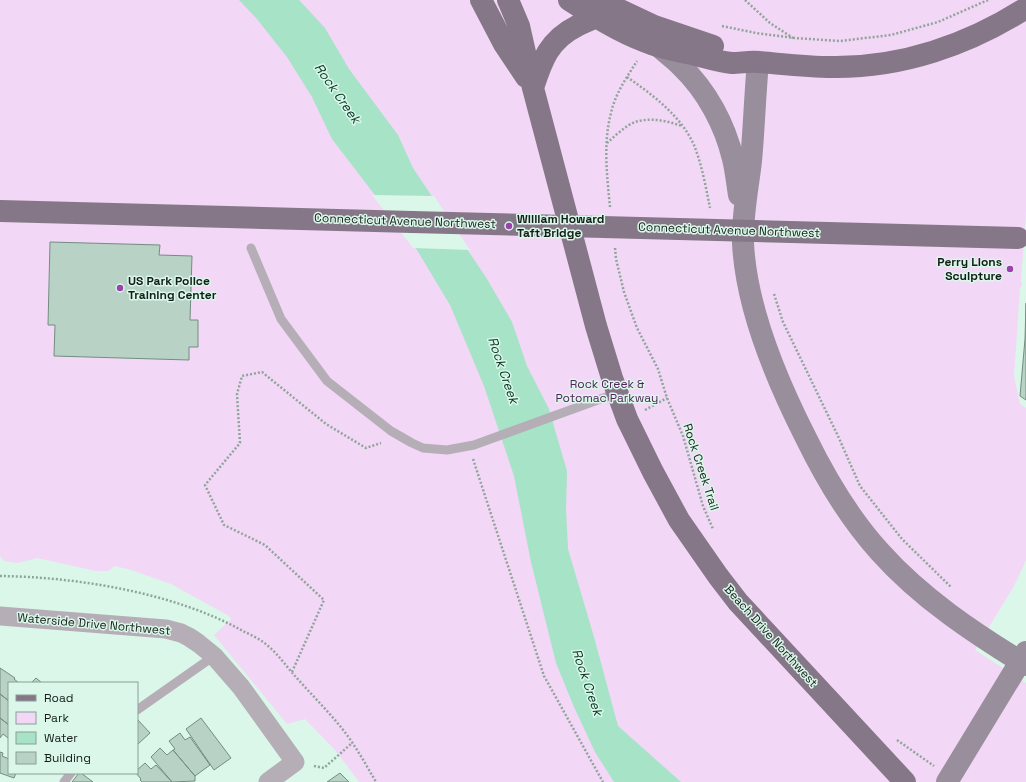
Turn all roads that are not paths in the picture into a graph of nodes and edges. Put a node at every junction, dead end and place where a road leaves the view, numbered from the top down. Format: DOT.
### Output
graph roads {
  1 [pos="481,0"];
  2 [pos="508,0"];
  3 [pos="569,0"];
  4 [pos="1026,8"];
  5 [pos="603,9"];
  6 [pos="649,52"];
  7 [pos="758,62"];
  8 [pos="533,88"];
  9 [pos="0,210"];
  10 [pos="743,219"];
  11 [pos="1022,238"];
  12 [pos="251,248"];
  13 [pos="618,393"];
  14 [pos="0,616"];
  15 [pos="1026,652"];
  16 [pos="214,656"];
  17 [pos="1026,665"];
  18 [pos="138,709"];
  19 [pos="70,774"];
  20 [pos="943,775"];
  21 [pos="64,782"];
  22 [pos="268,782"];
  23 [pos="905,782"];
  1 -- 8 [label="main road, Beach Drive Northwest"];
  2 -- 8 [label="main road, Beach Drive Northwest"];
  3 -- 5 [label="main road"];
  4 -- 7 [label="main road"];
  5 -- 6 [label="main road"];
  5 -- 7 [label="main road"];
  5 -- 8 [label="main road"];
  6 -- 7 [label="main road"];
  6 -- 10 [label="street"];
  7 -- 10 [label="street"];
  8 -- 13 [label="main road, Beach Drive Northwest"];
  9 -- 11 [label="main road, Connecticut Avenue Northwest, bridge"];
  10 -- 17 [label="street"];
  12 -- 13 [label="lane"];
  13 -- 23 [label="main road, Beach Drive Northwest"];
  14 -- 16 [label="street, Waterside Drive Northwest"];
  15 -- 20 [label="street, bridge"];
  16 -- 18 [label="lane"];
  16 -- 22 [label="street, Waterside Drive Northwest"];
  19 -- 21 [label="lane"];
}
